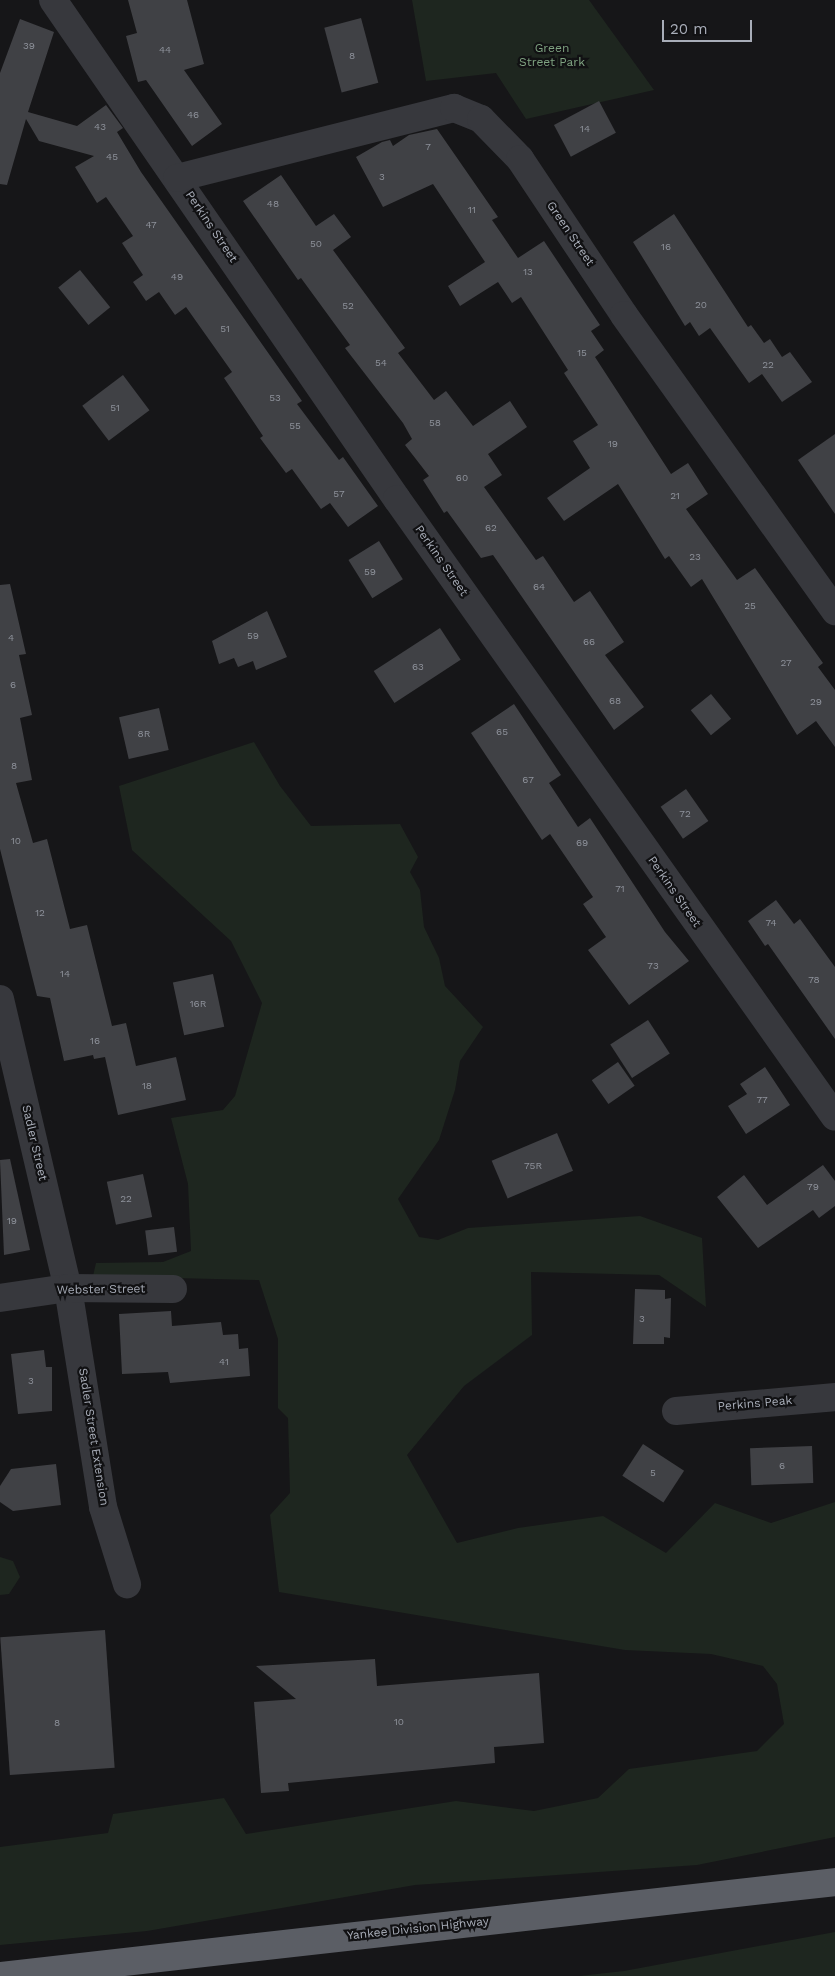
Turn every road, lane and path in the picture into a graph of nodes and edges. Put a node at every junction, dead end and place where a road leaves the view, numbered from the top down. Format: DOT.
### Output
graph roads {
  1 [pos="53,0"];
  2 [pos="178,178"];
  3 [pos="835,611"];
  4 [pos="0,999"];
  5 [pos="835,1117"];
  6 [pos="68,1288"];
  7 [pos="173,1289"];
  8 [pos="0,1298"];
  9 [pos="835,1397"];
  10 [pos="676,1411"];
  11 [pos="127,1584"];
  12 [pos="835,1882"];
  13 [pos="0,1976"];
  1 -- 2 [label="street, Perkins Street"];
  2 -- 3 [label="street, Green Street"];
  2 -- 5 [label="street, Perkins Street"];
  4 -- 6 [label="street, Sadler Street"];
  6 -- 7 [label="street, Webster Street"];
  6 -- 8 [label="street, Webster Street"];
  6 -- 11 [label="street, Sadler Street Extension"];
  9 -- 10 [label="street, Perkins Peak"];
  12 -- 13 [label="highway, Yankee Division Highway"];
}
